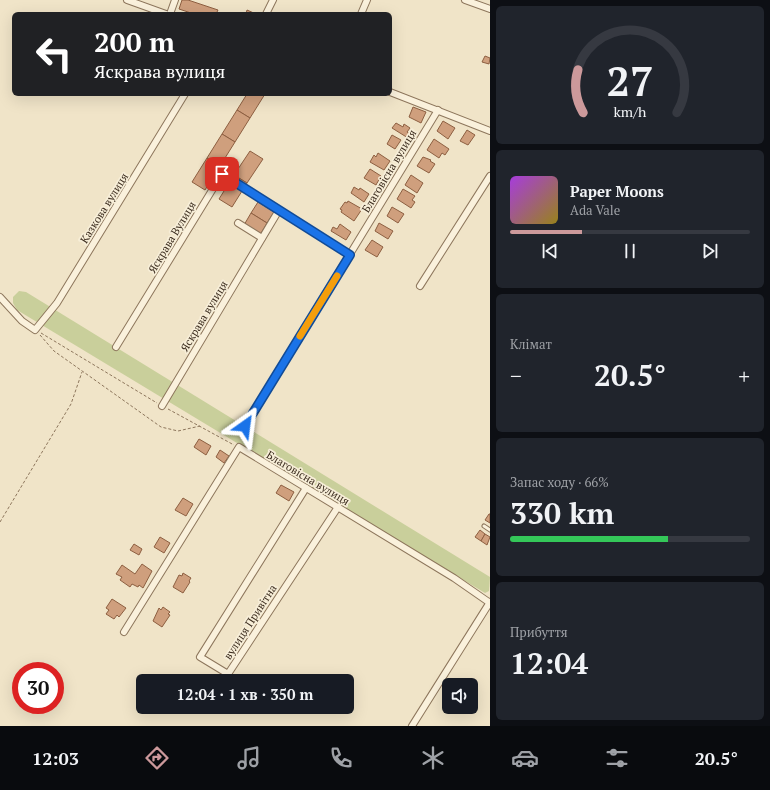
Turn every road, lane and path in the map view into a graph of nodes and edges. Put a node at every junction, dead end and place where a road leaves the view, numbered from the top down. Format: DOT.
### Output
graph roads {
  1 [pos="127,0"];
  2 [pos="175,0"];
  3 [pos="273,0"];
  4 [pos="367,0"];
  5 [pos="465,0"];
  6 [pos="490,9"];
  7 [pos="160,12"];
  8 [pos="171,12"];
  9 [pos="267,12"];
  10 [pos="362,12"];
  11 [pos="392,93"];
  12 [pos="184,96"];
  13 [pos="438,110"];
  14 [pos="490,131"];
  15 [pos="490,176"];
  16 [pos="279,210"];
  17 [pos="238,222"];
  18 [pos="262,238"];
  19 [pos="350,255"];
  20 [pos="420,286"];
  21 [pos="0,297"];
  22 [pos="36,330"];
  23 [pos="116,347"];
  24 [pos="83,371"];
  25 [pos="162,406"];
  26 [pos="200,426"];
  27 [pos="245,426"];
  28 [pos="239,447"];
  29 [pos="306,488"];
  30 [pos="338,507"];
  31 [pos="0,522"];
  32 [pos="484,526"];
  33 [pos="490,530"];
  34 [pos="490,603"];
  35 [pos="124,632"];
  36 [pos="412,726"];
  1 -- 7 [label="street"];
  2 -- 8 [label="street"];
  3 -- 9 [label="street"];
  4 -- 10 [label="street"];
  5 -- 6 [label="street"];
  11 -- 13 [label="street"];
  12 -- 22 [label="street, Казкова вулиця"];
  13 -- 14 [label="street"];
  13 -- 19 [label="street, Благовісна вулиця"];
  15 -- 20 [label="street"];
  16 -- 18 [label="street, Яскрава вулиця"];
  16 -- 19 [label="street"];
  16 -- 23 [label="street, Яскрава Вулиця"];
  17 -- 18 [label="street"];
  18 -- 25 [label="street, Яскрава вулиця"];
  19 -- 27 [label="street, Благовісна вулиця"];
  21 -- 22 [label="street"];
  22 -- 24 [label="path"];
  22 -- 25 [label="path"];
  24 -- 26 [label="path"];
  24 -- 31 [label="path"];
  25 -- 26 [label="path"];
  26 -- 28 [label="path"];
  28 -- 29 [label="street, Благовісна вулиця"];
  28 -- 35 [label="street"];
  29 -- 30 [label="street, Благовісна вулиця"];
  29 -- 30 [label="street, вулиця Привітна"];
  30 -- 34 [label="street, Благовісна вулиця"];
  32 -- 33 [label="lane"];
  34 -- 36 [label="street"];
}
